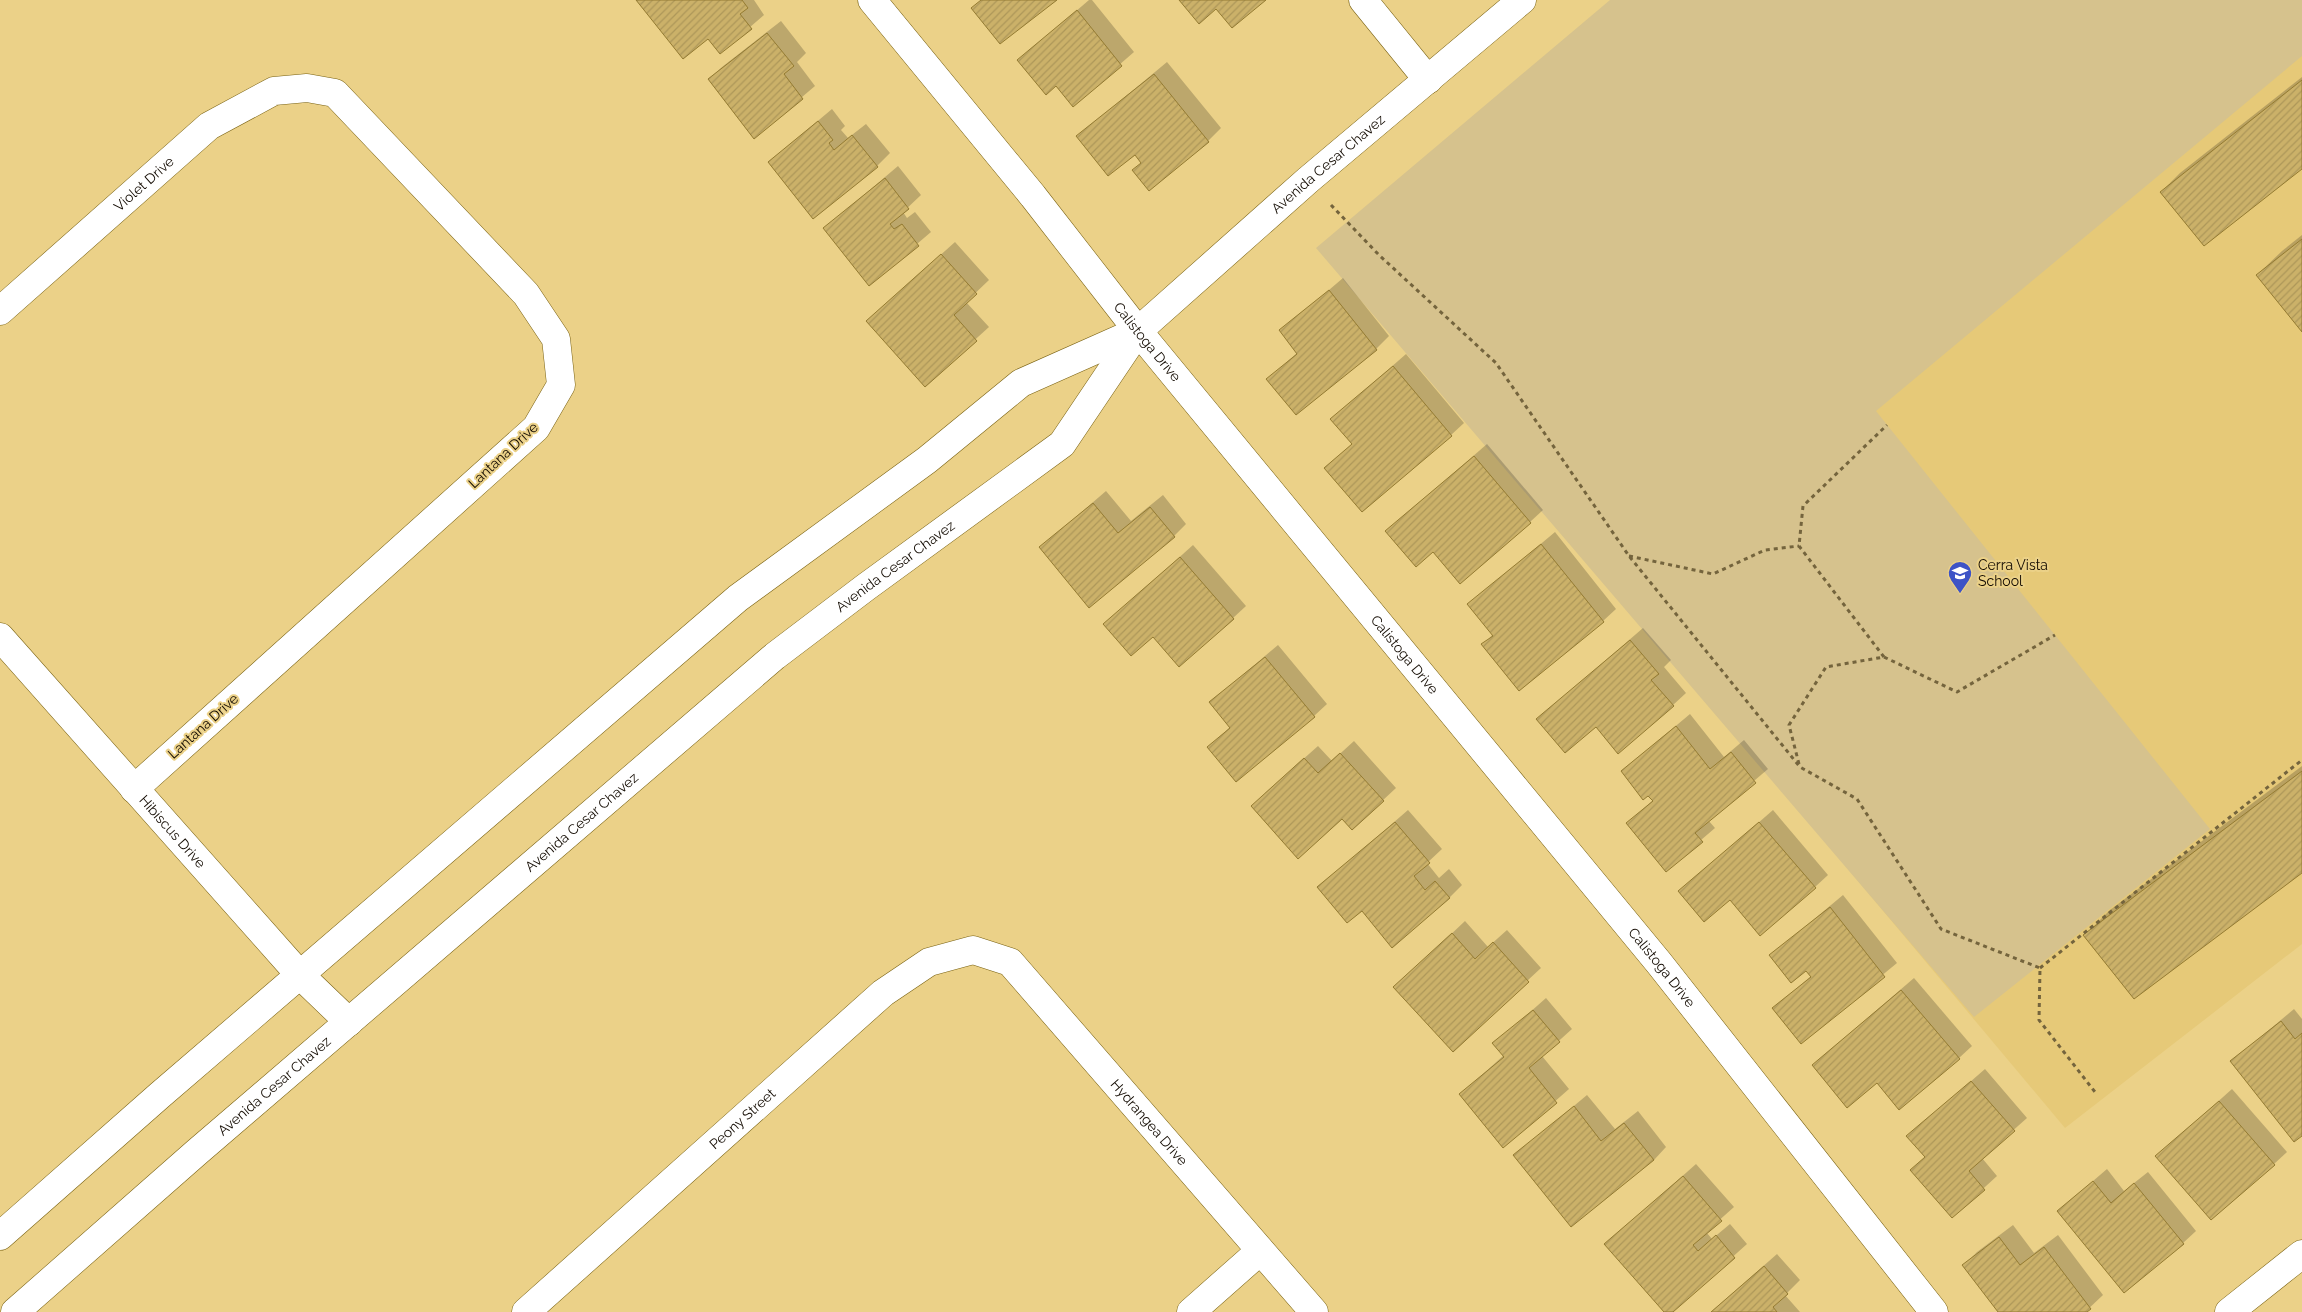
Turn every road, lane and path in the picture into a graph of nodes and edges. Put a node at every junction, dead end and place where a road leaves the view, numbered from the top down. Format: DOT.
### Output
graph roads {
  1 [pos="872,0"];
  2 [pos="1363,0"];
  3 [pos="1522,0"];
  4 [pos="1428,80"];
  5 [pos="307,88"];
  6 [pos="1308,180"];
  7 [pos="0,312"];
  8 [pos="1138,332"];
  9 [pos="1887,425"];
  10 [pos="1798,546"];
  11 [pos="1629,556"];
  12 [pos="2055,635"];
  13 [pos="0,637"];
  14 [pos="1884,657"];
  15 [pos="2302,760"];
  16 [pos="1800,767"];
  17 [pos="134,789"];
  18 [pos="973,950"];
  19 [pos="2040,968"];
  20 [pos="300,975"];
  21 [pos="349,1022"];
  22 [pos="2095,1092"];
  23 [pos="0,1236"];
  24 [pos="1260,1251"];
  25 [pos="2302,1254"];
  26 [pos="15,1312"];
  27 [pos="526,1312"];
  28 [pos="1191,1312"];
  29 [pos="1314,1312"];
  30 [pos="1934,1312"];
  31 [pos="2229,1312"];
  1 -- 8 [label="street, Calistoga Drive"];
  2 -- 4 [label="street"];
  3 -- 4 [label="street, Avenida Cesar Chavez"];
  4 -- 6 [label="street, Avenida Cesar Chavez"];
  5 -- 7 [label="street, Violet Drive"];
  5 -- 17 [label="street, Lantana Drive"];
  6 -- 8 [label="street, Avenida Cesar Chavez"];
  6 -- 11 [label="path"];
  8 -- 20 [label="street, Avenida Cesar Chavez"];
  8 -- 21 [label="street, Avenida Cesar Chavez"];
  8 -- 30 [label="street, Calistoga Drive"];
  9 -- 10 [label="path"];
  10 -- 11 [label="path"];
  10 -- 14 [label="path"];
  11 -- 16 [label="path"];
  12 -- 14 [label="path"];
  13 -- 17 [label="street, Hibiscus Drive"];
  14 -- 16 [label="path"];
  15 -- 19 [label="path"];
  16 -- 19 [label="path"];
  17 -- 20 [label="street, Hibiscus Drive"];
  18 -- 24 [label="street, Hydrangea Drive"];
  18 -- 27 [label="street, Peony Street"];
  19 -- 22 [label="path"];
  20 -- 21 [label="street, Hibiscus Drive"];
  20 -- 23 [label="street, Avenida Cesar Chavez"];
  21 -- 26 [label="street, Avenida Cesar Chavez"];
  24 -- 28 [label="street"];
  24 -- 29 [label="street, Hydrangea Drive"];
  25 -- 31 [label="street"];
}
